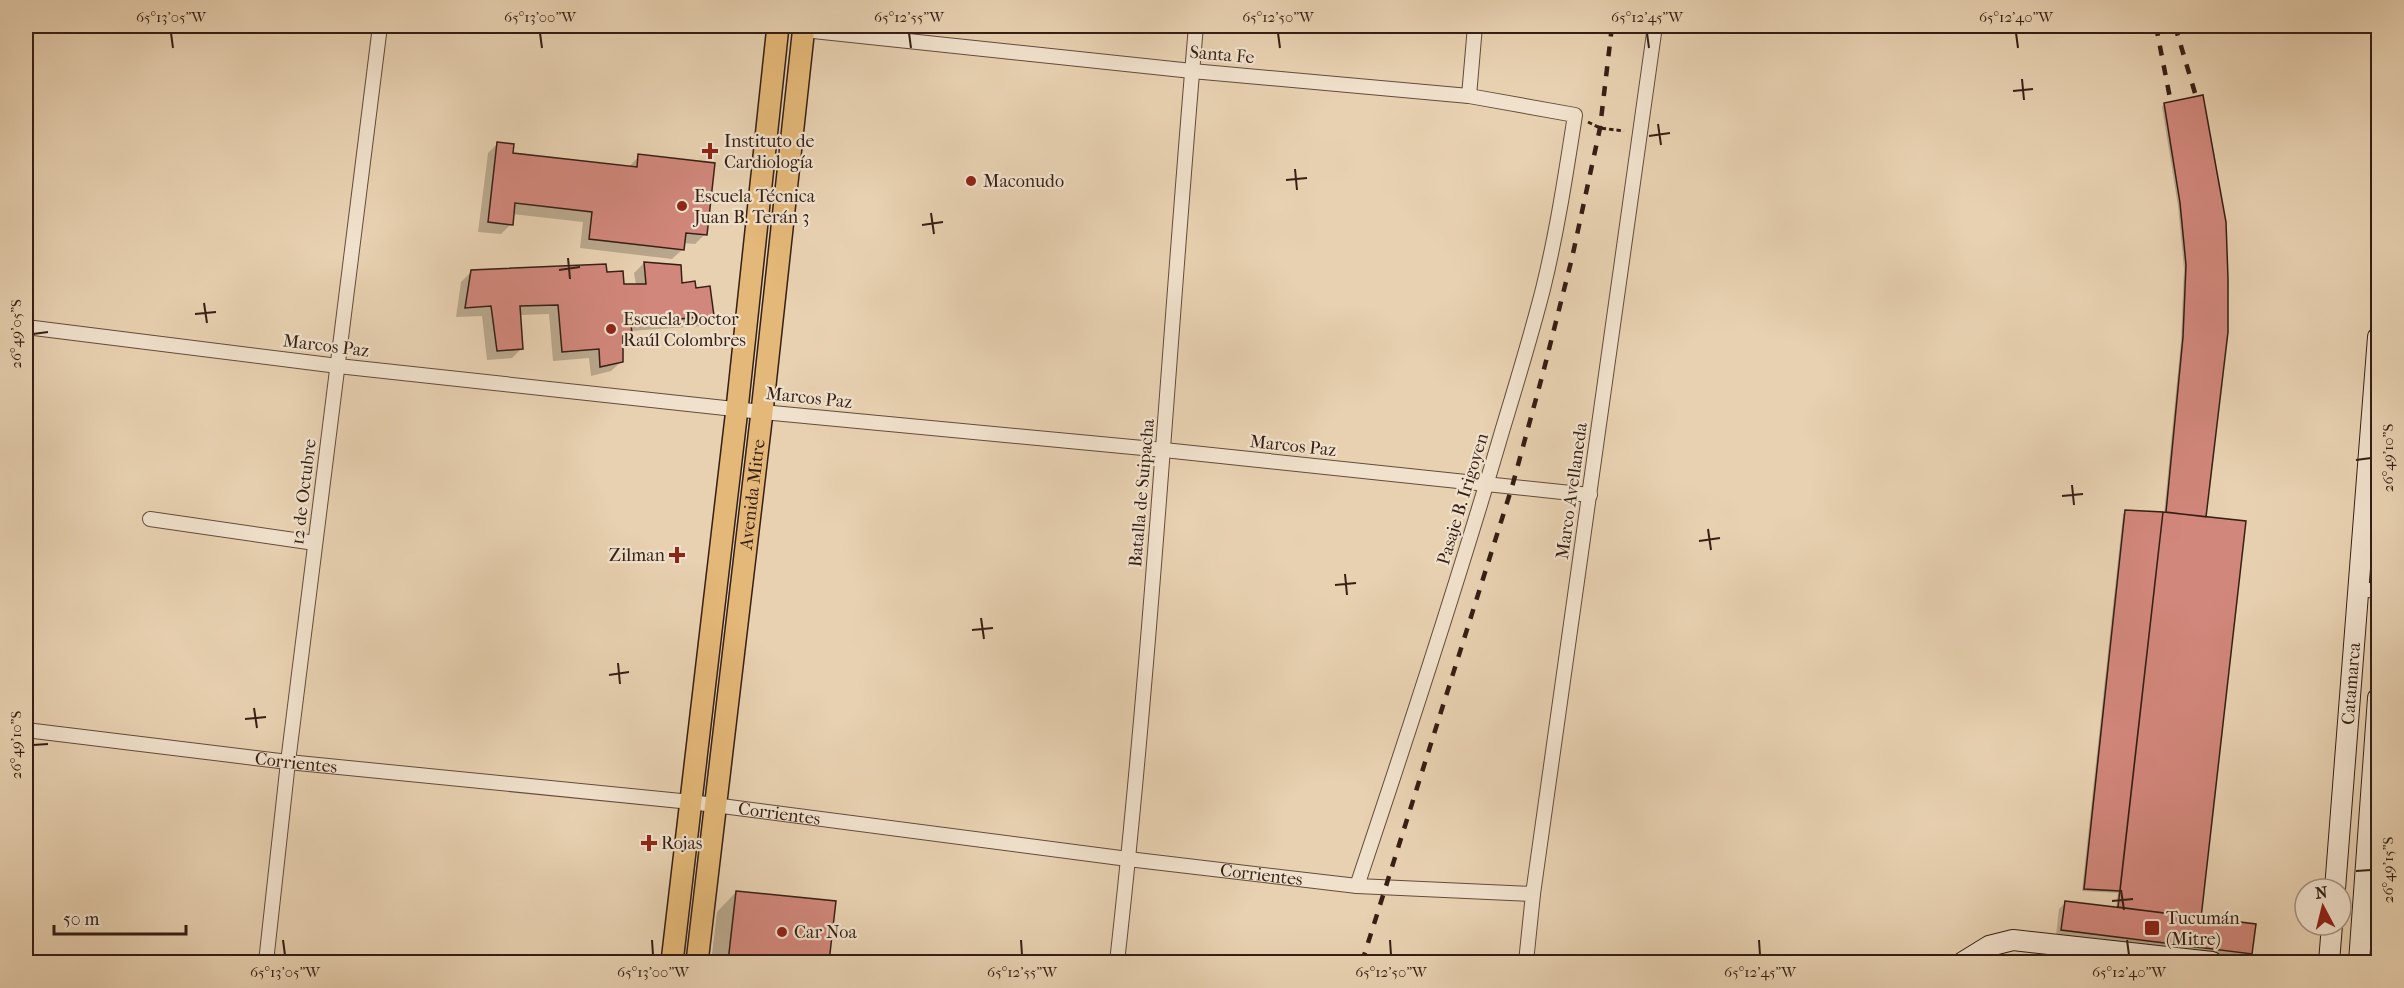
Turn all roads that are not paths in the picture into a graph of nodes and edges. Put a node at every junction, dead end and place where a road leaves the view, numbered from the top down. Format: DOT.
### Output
graph roads {
  1 [pos="380,26"];
  2 [pos="778,26"];
  3 [pos="1196,26"];
  4 [pos="1474,26"];
  5 [pos="1655,26"];
  6 [pos="802,27"];
  7 [pos="1192,71"];
  8 [pos="1469,96"];
  9 [pos="1575,115"];
  10 [pos="26,327"];
  11 [pos="2379,337"];
  12 [pos="338,366"];
  13 [pos="737,409"];
  14 [pos="762,412"];
  15 [pos="1164,450"];
  16 [pos="1488,484"];
  17 [pos="1590,495"];
  18 [pos="150,519"];
  19 [pos="315,543"];
  20 [pos="2359,589"];
  21 [pos="2379,591"];
  22 [pos="2379,699"];
  23 [pos="26,730"];
  24 [pos="288,762"];
  25 [pos="691,802"];
  26 [pos="714,806"];
  27 [pos="1128,860"];
  28 [pos="2336,877"];
  29 [pos="1357,886"];
  30 [pos="1533,894"];
  31 [pos="2331,937"];
  32 [pos="1967,959"];
  33 [pos="267,963"];
  34 [pos="672,963"];
  35 [pos="697,963"];
  36 [pos="1117,963"];
  37 [pos="1526,963"];
  38 [pos="2212,963"];
  39 [pos="2329,963"];
  40 [pos="2359,963"];
  1 -- 12 [label="street, 12 de Octubre"];
  2 -- 13 [label="main road, Avenida Mitre"];
  3 -- 7 [label="street, Batalla de Suipacha"];
  4 -- 8 [label="street"];
  5 -- 17 [label="street, Marco Avellaneda"];
  6 -- 7 [label="street, Santa Fe"];
  6 -- 14 [label="main road, Avenida Mitre"];
  7 -- 8 [label="street, Santa Fe"];
  7 -- 15 [label="street, Batalla de Suipacha"];
  8 -- 9 [label="street, Santa Fe"];
  9 -- 16 [label="street, Pasaje B. Irigoyen"];
  10 -- 12 [label="street, Marcos Paz"];
  11 -- 20 [label="main road, Catamarca"];
  12 -- 13 [label="street, Marcos Paz"];
  12 -- 19 [label="street, 12 de Octubre"];
  13 -- 14 [label="street, Marcos Paz"];
  13 -- 25 [label="main road, Avenida Mitre"];
  14 -- 15 [label="street, Marcos Paz"];
  14 -- 26 [label="main road, Avenida Mitre"];
  15 -- 16 [label="street, Marcos Paz"];
  15 -- 27 [label="street, Batalla de Suipacha"];
  16 -- 17 [label="street, Marcos Paz"];
  16 -- 29 [label="street, Pasaje B. Irigoyen"];
  17 -- 30 [label="street, Marco Avellaneda"];
  18 -- 19 [label="street"];
  19 -- 24 [label="street, 12 de Octubre"];
  20 -- 21 [label="street"];
  20 -- 28 [label="main road, Catamarca"];
  22 -- 40 [label="main road, Catamarca"];
  23 -- 24 [label="street, Corrientes"];
  24 -- 25 [label="street, Corrientes"];
  24 -- 33 [label="street, 12 de Octubre"];
  25 -- 26 [label="street, Corrientes"];
  25 -- 34 [label="main road, Avenida Mitre"];
  26 -- 27 [label="street, Corrientes"];
  26 -- 35 [label="main road, Avenida Mitre"];
  27 -- 29 [label="street, Corrientes"];
  27 -- 36 [label="street, Batalla de Suipacha"];
  29 -- 30 [label="street, Corrientes"];
  30 -- 37 [label="street, Marco Avellaneda"];
  31 -- 39 [label="main road"];
  32 -- 38 [label="main road"];
}
